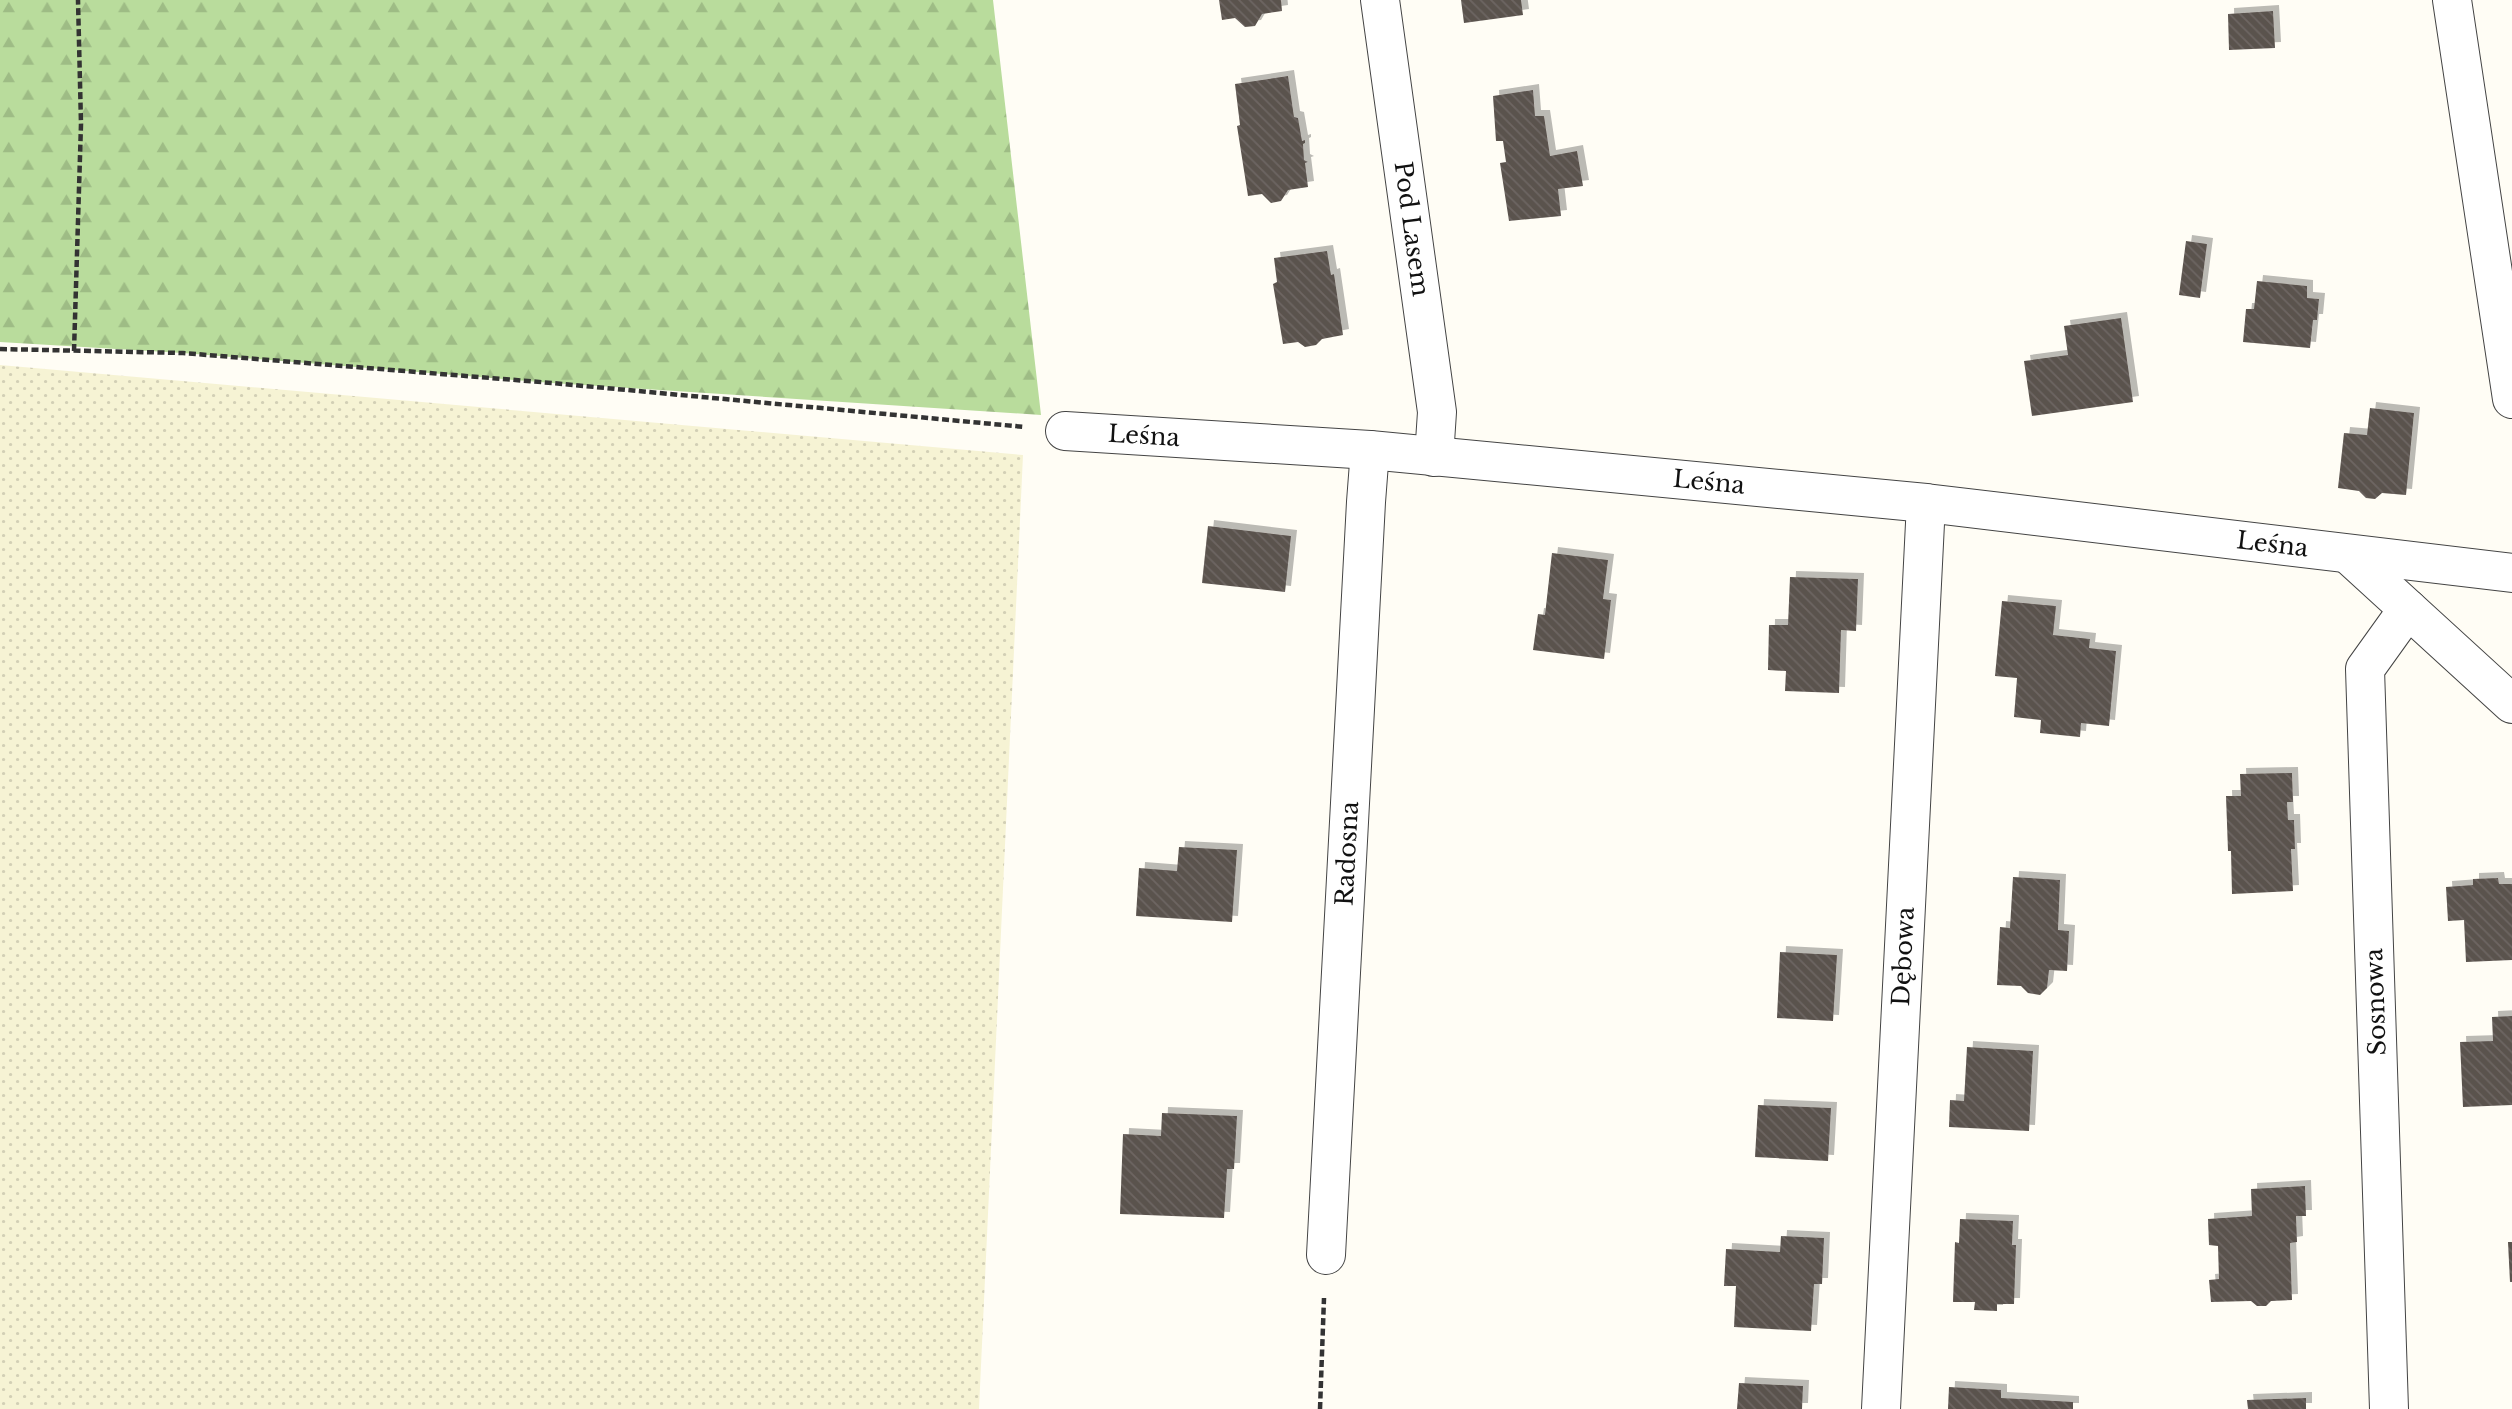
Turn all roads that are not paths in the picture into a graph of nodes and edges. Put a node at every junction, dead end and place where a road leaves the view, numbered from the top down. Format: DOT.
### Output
graph roads {
  1 [pos="1380,0"];
  2 [pos="2452,0"];
  3 [pos="2512,399"];
  4 [pos="1065,431"];
  5 [pos="1370,450"];
  6 [pos="1434,457"];
  7 [pos="1926,503"];
  8 [pos="2348,555"];
  9 [pos="2512,573"];
  10 [pos="2408,609"];
  11 [pos="2512,704"];
  12 [pos="1326,1255"];
  13 [pos="1881,1409"];
  14 [pos="2389,1409"];
  1 -- 6 [label="street, Pod Lasem"];
  2 -- 3 [label="street"];
  4 -- 5 [label="street, Leśna"];
  5 -- 6 [label="street, Leśna"];
  5 -- 12 [label="street, Radosna"];
  6 -- 7 [label="street, Leśna"];
  7 -- 8 [label="street, Leśna"];
  7 -- 13 [label="street, Dębowa"];
  8 -- 9 [label="street, Leśna"];
  8 -- 10 [label="street"];
  10 -- 11 [label="street"];
  10 -- 14 [label="street, Sosnowa"];
}
